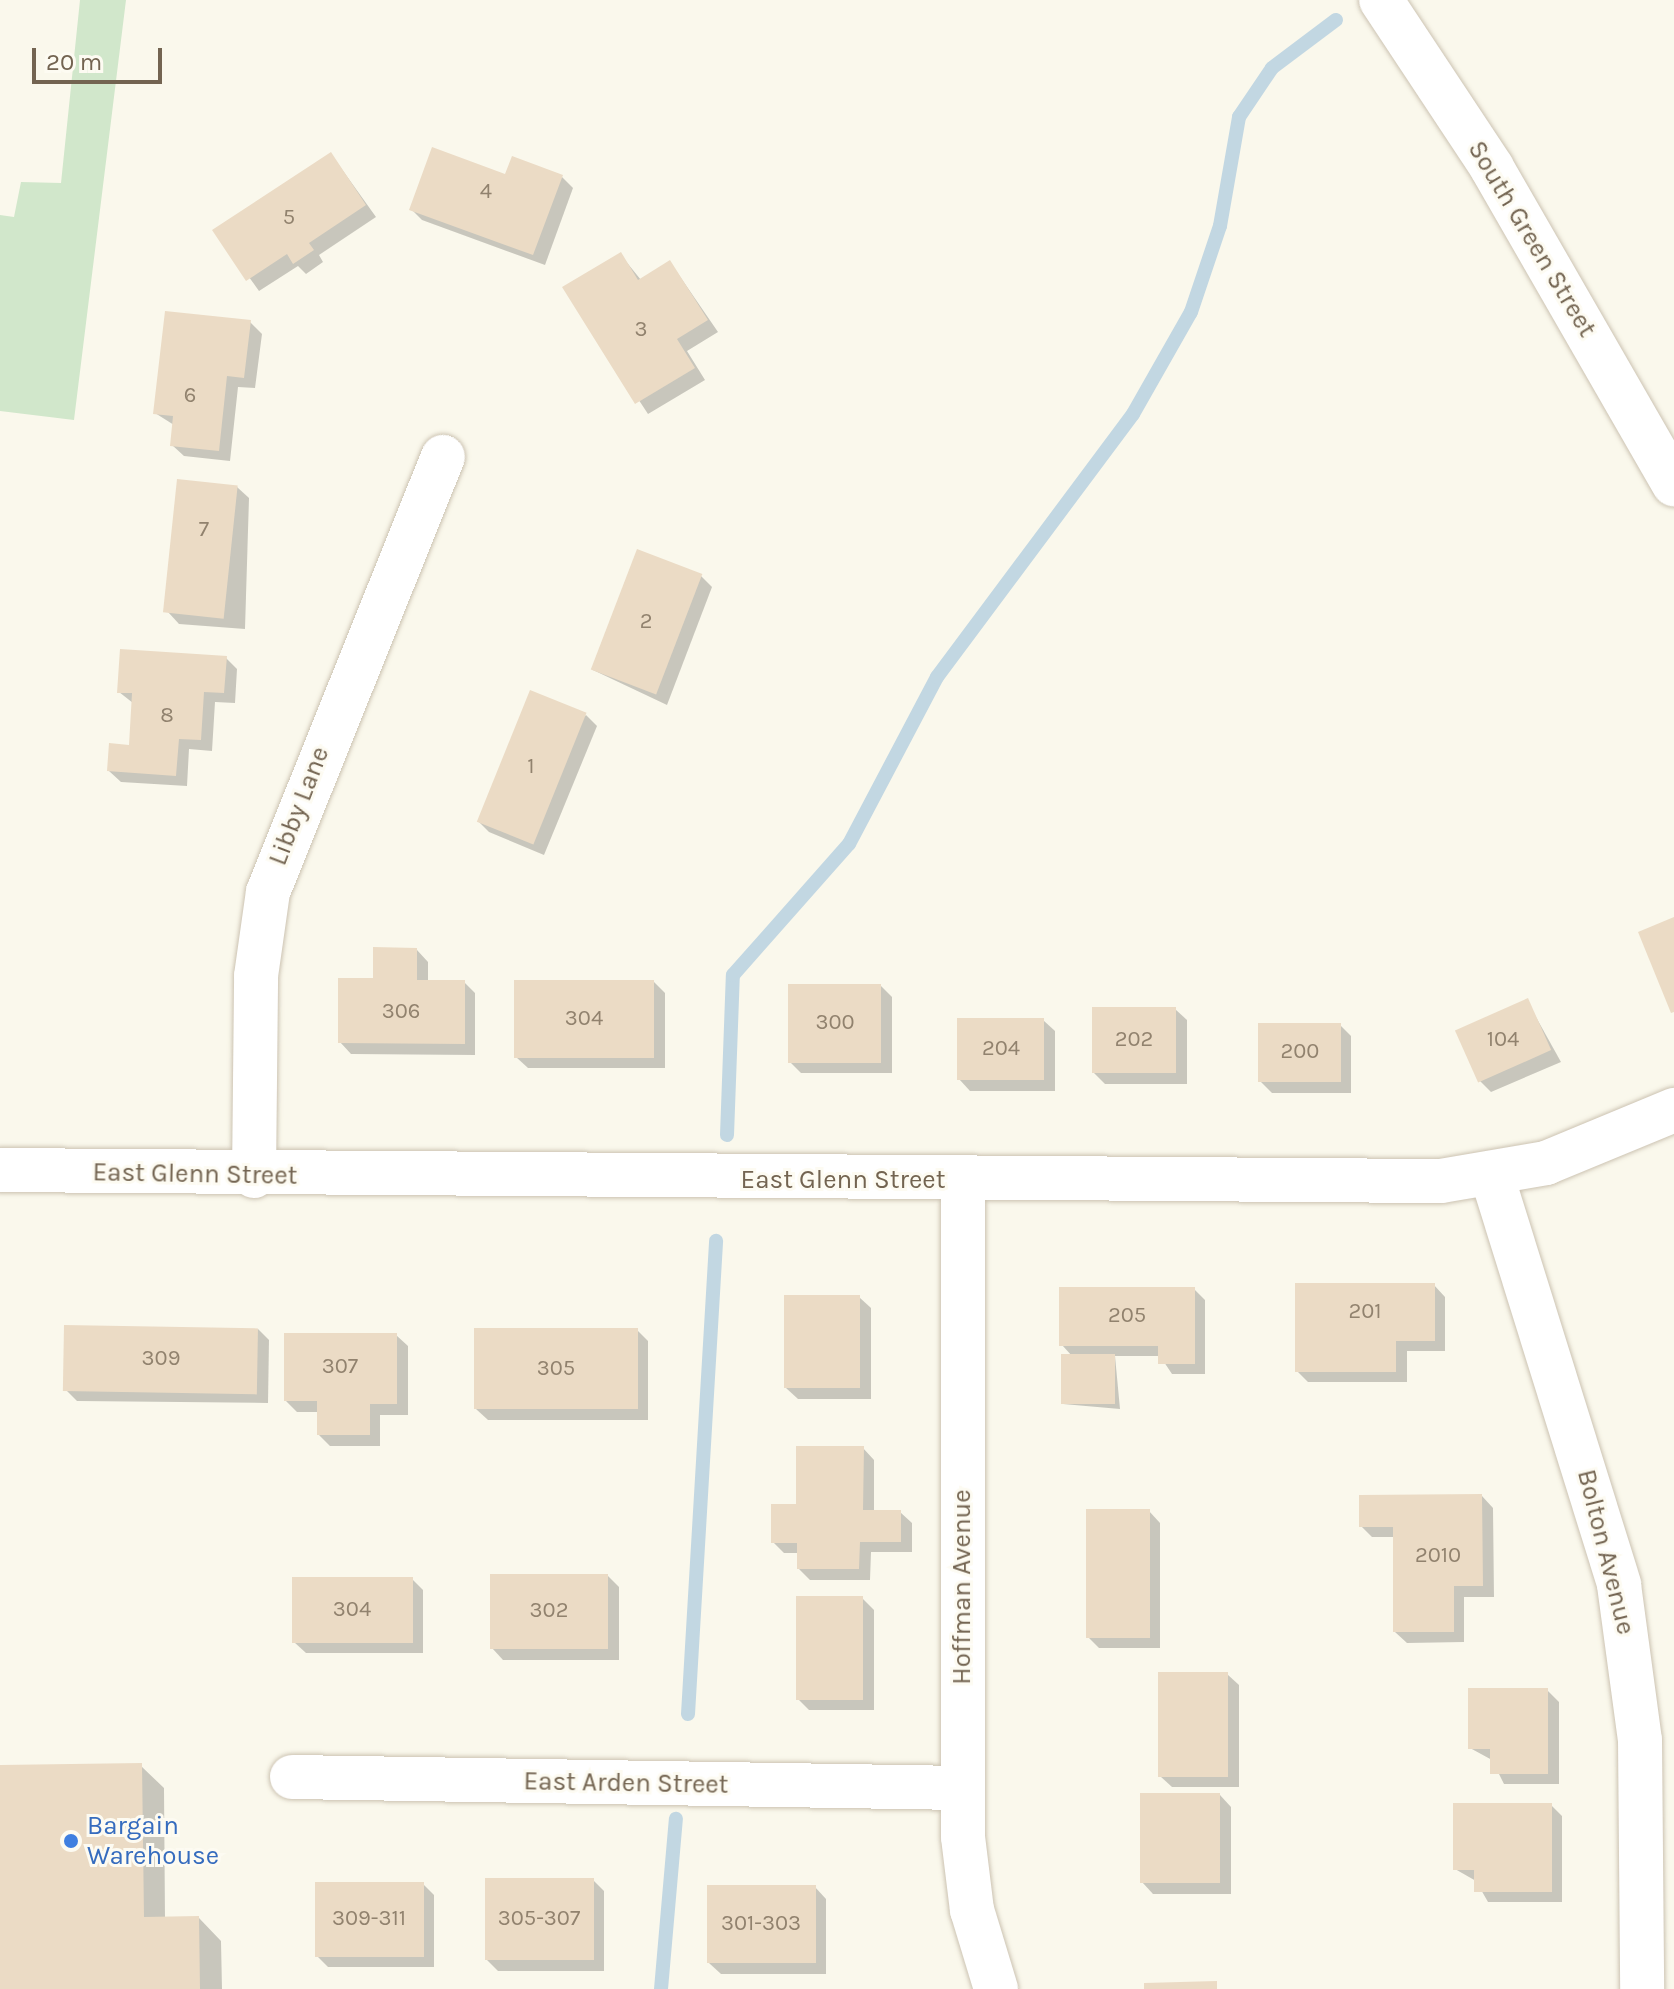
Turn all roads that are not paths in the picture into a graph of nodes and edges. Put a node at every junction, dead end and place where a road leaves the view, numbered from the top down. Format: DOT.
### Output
graph roads {
  1 [pos="1381,0"];
  2 [pos="443,457"];
  3 [pos="1674,484"];
  4 [pos="1674,1110"];
  5 [pos="0,1170"];
  6 [pos="254,1176"];
  7 [pos="1492,1176"];
  8 [pos="963,1181"];
  9 [pos="292,1777"];
  10 [pos="961,1788"];
  11 [pos="996,1989"];
  12 [pos="1642,1989"];
  1 -- 3 [label="street, South Green Street"];
  2 -- 6 [label="street, Libby Lane"];
  4 -- 7 [label="street, East Glenn Street"];
  5 -- 6 [label="street, East Glenn Street"];
  6 -- 8 [label="street, East Glenn Street"];
  7 -- 8 [label="street, East Glenn Street"];
  7 -- 12 [label="street, Bolton Avenue"];
  8 -- 10 [label="street, Hoffman Avenue"];
  9 -- 10 [label="street, East Arden Street"];
  10 -- 11 [label="street, Hoffman Avenue"];
}
